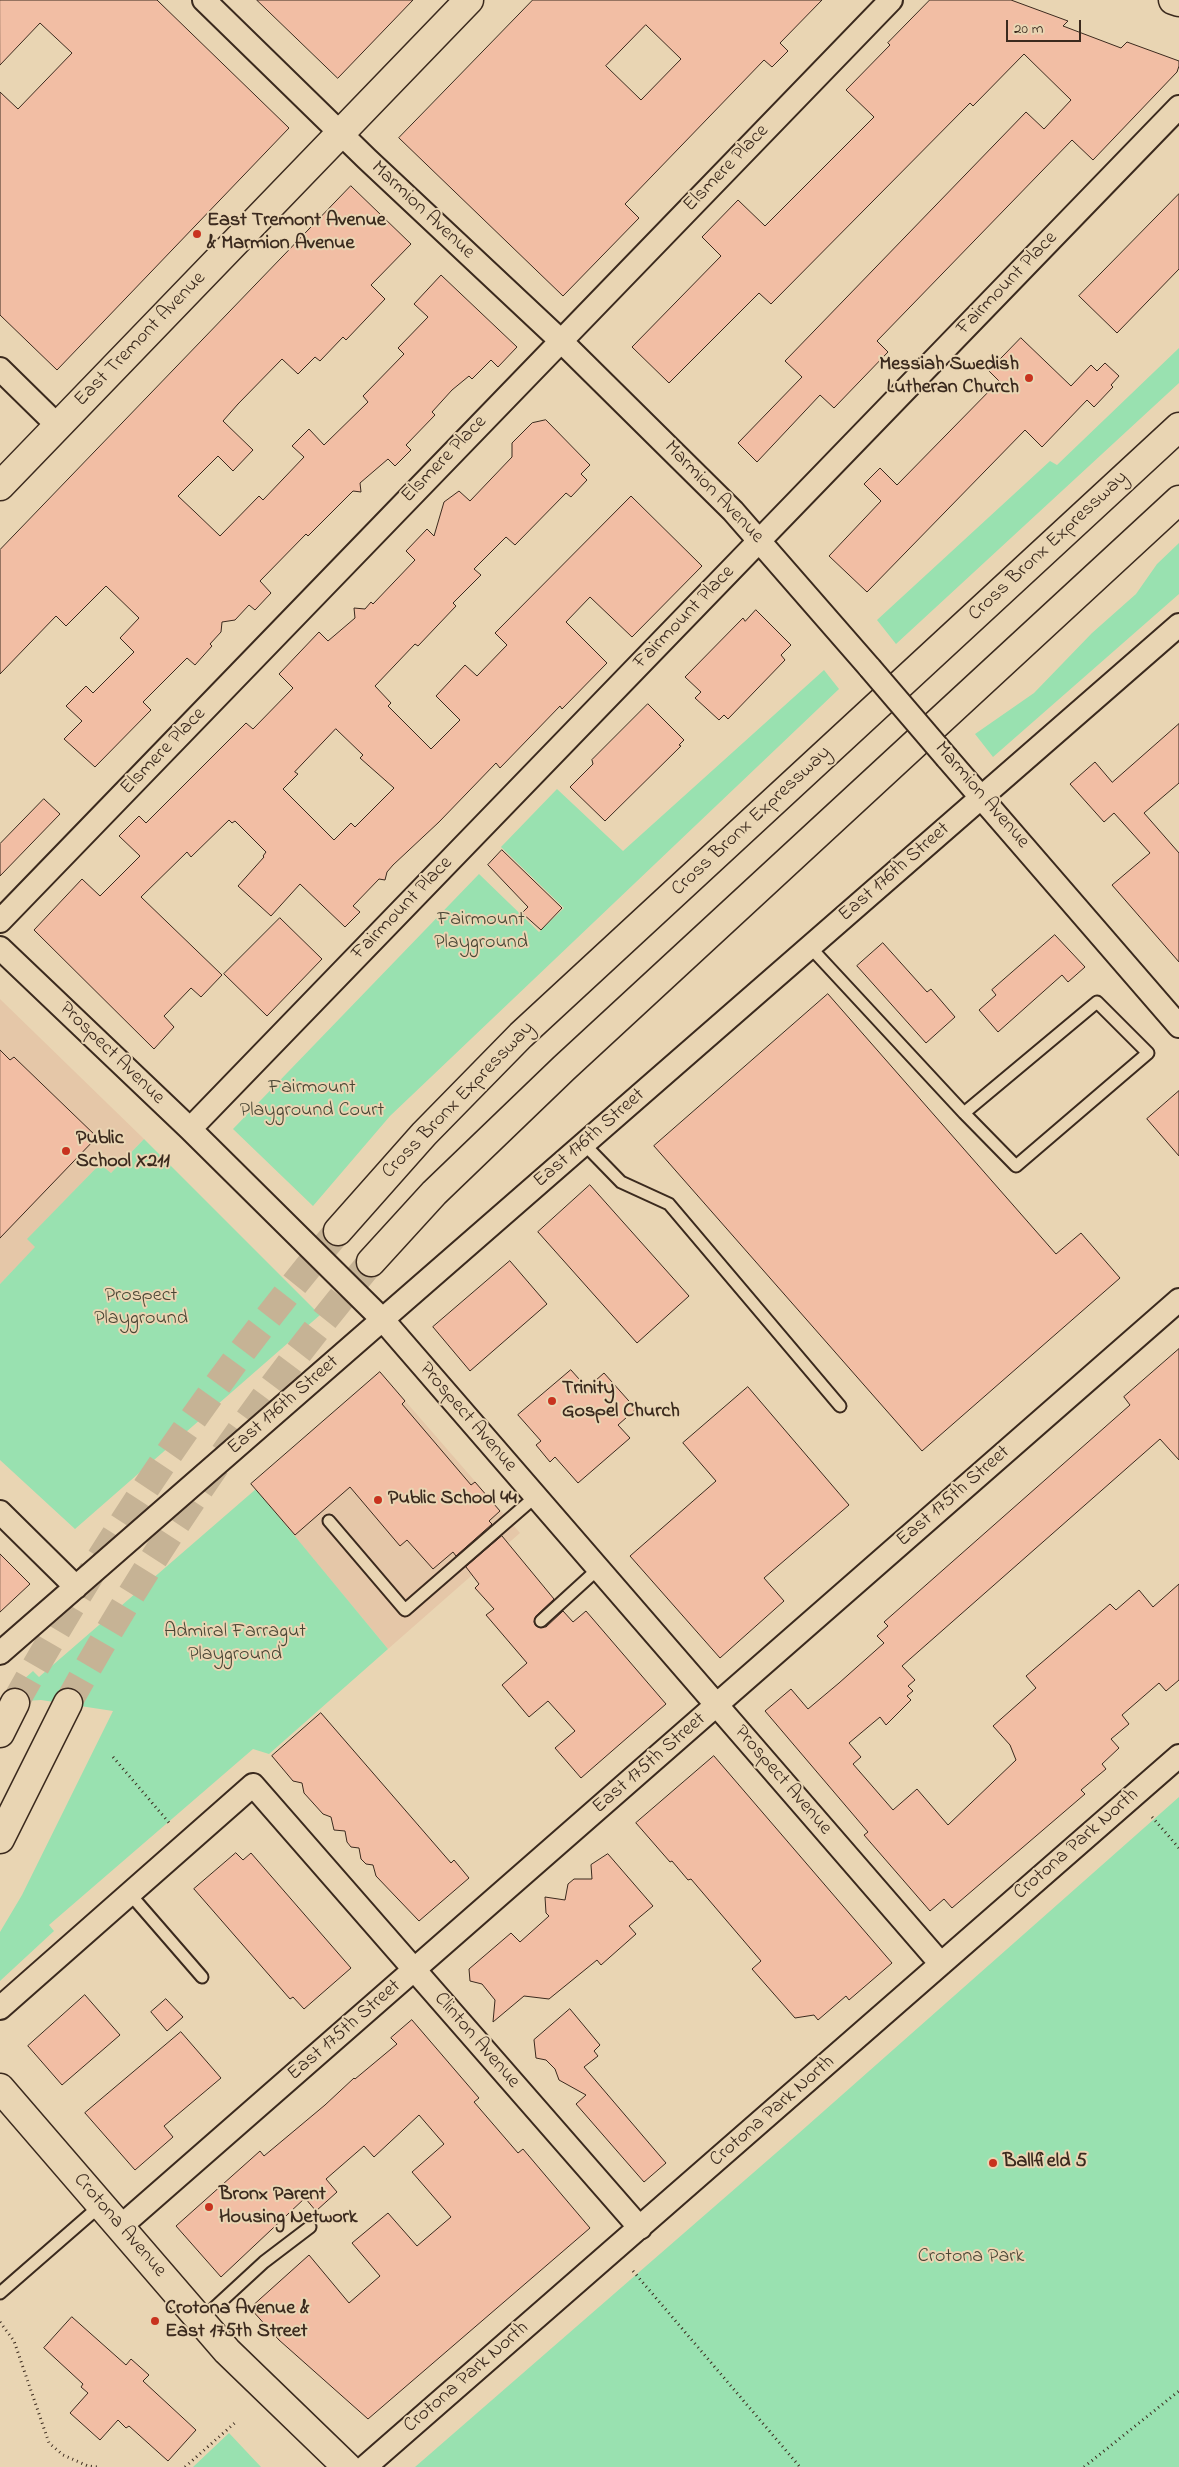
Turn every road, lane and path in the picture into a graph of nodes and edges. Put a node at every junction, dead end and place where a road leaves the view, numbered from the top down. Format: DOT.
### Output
graph roads {
  1 [pos="204,0"];
  2 [pos="469,0"];
  3 [pos="891,0"];
  4 [pos="1173,0"];
  5 [pos="1179,2"];
  6 [pos="1179,107"];
  7 [pos="341,132"];
  8 [pos="560,340"];
  9 [pos="0,370"];
  10 [pos="58,426"];
  11 [pos="1179,427"];
  12 [pos="0,486"];
  13 [pos="1179,500"];
  14 [pos="760,540"];
  15 [pos="1179,625"];
  16 [pos="981,798"];
  17 [pos="0,921"];
  18 [pos="810,947"];
  19 [pos="0,948"];
  20 [pos="1179,1026"];
  21 [pos="964,1113"];
  22 [pos="190,1129"];
  23 [pos="584,1144"];
  24 [pos="338,1231"];
  25 [pos="371,1262"];
  26 [pos="1179,1300"];
  27 [pos="383,1320"];
  28 [pos="840,1406"];
  29 [pos="535,1497"];
  30 [pos="0,1512"];
  31 [pos="329,1521"];
  32 [pos="598,1569"];
  33 [pos="76,1587"];
  34 [pos="541,1621"];
  35 [pos="0,1653"];
  36 [pos="68,1702"];
  37 [pos="15,1703"];
  38 [pos="716,1705"];
  39 [pos="0,1733"];
  40 [pos="1179,1756"];
  41 [pos="113,1757"];
  42 [pos="1152,1817"];
  43 [pos="171,1825"];
  44 [pos="0,1839"];
  45 [pos="1179,1848"];
  46 [pos="130,1894"];
  47 [pos="941,1964"];
  48 [pos="415,1970"];
  49 [pos="202,1977"];
  50 [pos="0,2008"];
  51 [pos="0,2088"];
  52 [pos="101,2205"];
  53 [pos="120,2227"];
  54 [pos="310,2227"];
  55 [pos="640,2228"];
  56 [pos="633,2271"];
  57 [pos="0,2293"];
  58 [pos="201,2320"];
  59 [pos="0,2322"];
  60 [pos="1179,2391"];
  61 [pos="237,2421"];
  62 [pos="97,2467"];
  63 [pos="184,2467"];
  64 [pos="348,2467"];
  65 [pos="365,2467"];
  66 [pos="800,2467"];
  67 [pos="1084,2467"];
  1 -- 7 [label="street, Marmion Avenue"];
  2 -- 7 [label="main road, East Tremont Avenue"];
  3 -- 8 [label="street, Elsmere Place"];
  4 -- 5 [label="main road"];
  6 -- 14 [label="street, Fairmount Place"];
  7 -- 8 [label="street, Marmion Avenue"];
  7 -- 10 [label="main road, East Tremont Avenue"];
  8 -- 14 [label="street, Marmion Avenue"];
  8 -- 17 [label="street, Elsmere Place"];
  9 -- 10 [label="street"];
  10 -- 12 [label="main road, East Tremont Avenue"];
  11 -- 24 [label="main road, Cross Bronx Expressway"];
  13 -- 25 [label="main road"];
  14 -- 16 [label="street, Marmion Avenue, bridge"];
  14 -- 22 [label="street, Fairmount Place"];
  15 -- 16 [label="street, East 176th Street"];
  16 -- 18 [label="street, East 176th Street"];
  16 -- 20 [label="street, Marmion Avenue"];
  18 -- 21 [label="lane"];
  18 -- 23 [label="street, East 176th Street"];
  19 -- 22 [label="street, Prospect Avenue"];
  21 -- 21 [label="lane"];
  22 -- 27 [label="street, Prospect Avenue"];
  23 -- 27 [label="street, East 176th Street"];
  23 -- 28 [label="lane"];
  26 -- 38 [label="street, East 175th Street"];
  27 -- 29 [label="street, Prospect Avenue"];
  27 -- 33 [label="street, East 176th Street"];
  29 -- 31 [label="lane"];
  29 -- 32 [label="street, Prospect Avenue"];
  30 -- 33 [label="street"];
  32 -- 34 [label="lane"];
  32 -- 38 [label="street, Prospect Avenue"];
  33 -- 35 [label="street, East 176th Street"];
  36 -- 44 [label="main road"];
  37 -- 39 [label="main road"];
  38 -- 47 [label="street, Prospect Avenue"];
  38 -- 48 [label="street, East 175th Street"];
  40 -- 47 [label="street, Crotona Park North"];
  41 -- 43 [label="path"];
  42 -- 45 [label="path"];
  46 -- 48 [label="street, Clinton Avenue"];
  46 -- 49 [label="lane"];
  46 -- 50 [label="street"];
  47 -- 55 [label="street, Crotona Park North"];
  48 -- 53 [label="street, East 175th Street"];
  48 -- 55 [label="street, Clinton Avenue"];
  51 -- 52 [label="main road, Crotona Avenue"];
  52 -- 53 [label="main road, Crotona Avenue"];
  52 -- 57 [label="lane"];
  53 -- 58 [label="main road, Crotona Avenue"];
  54 -- 58 [label="lane"];
  55 -- 65 [label="street, Crotona Park North"];
  56 -- 66 [label="path"];
  58 -- 64 [label="main road, Crotona Avenue"];
  59 -- 62 [label="path"];
  60 -- 67 [label="path"];
  61 -- 63 [label="path"];
}
